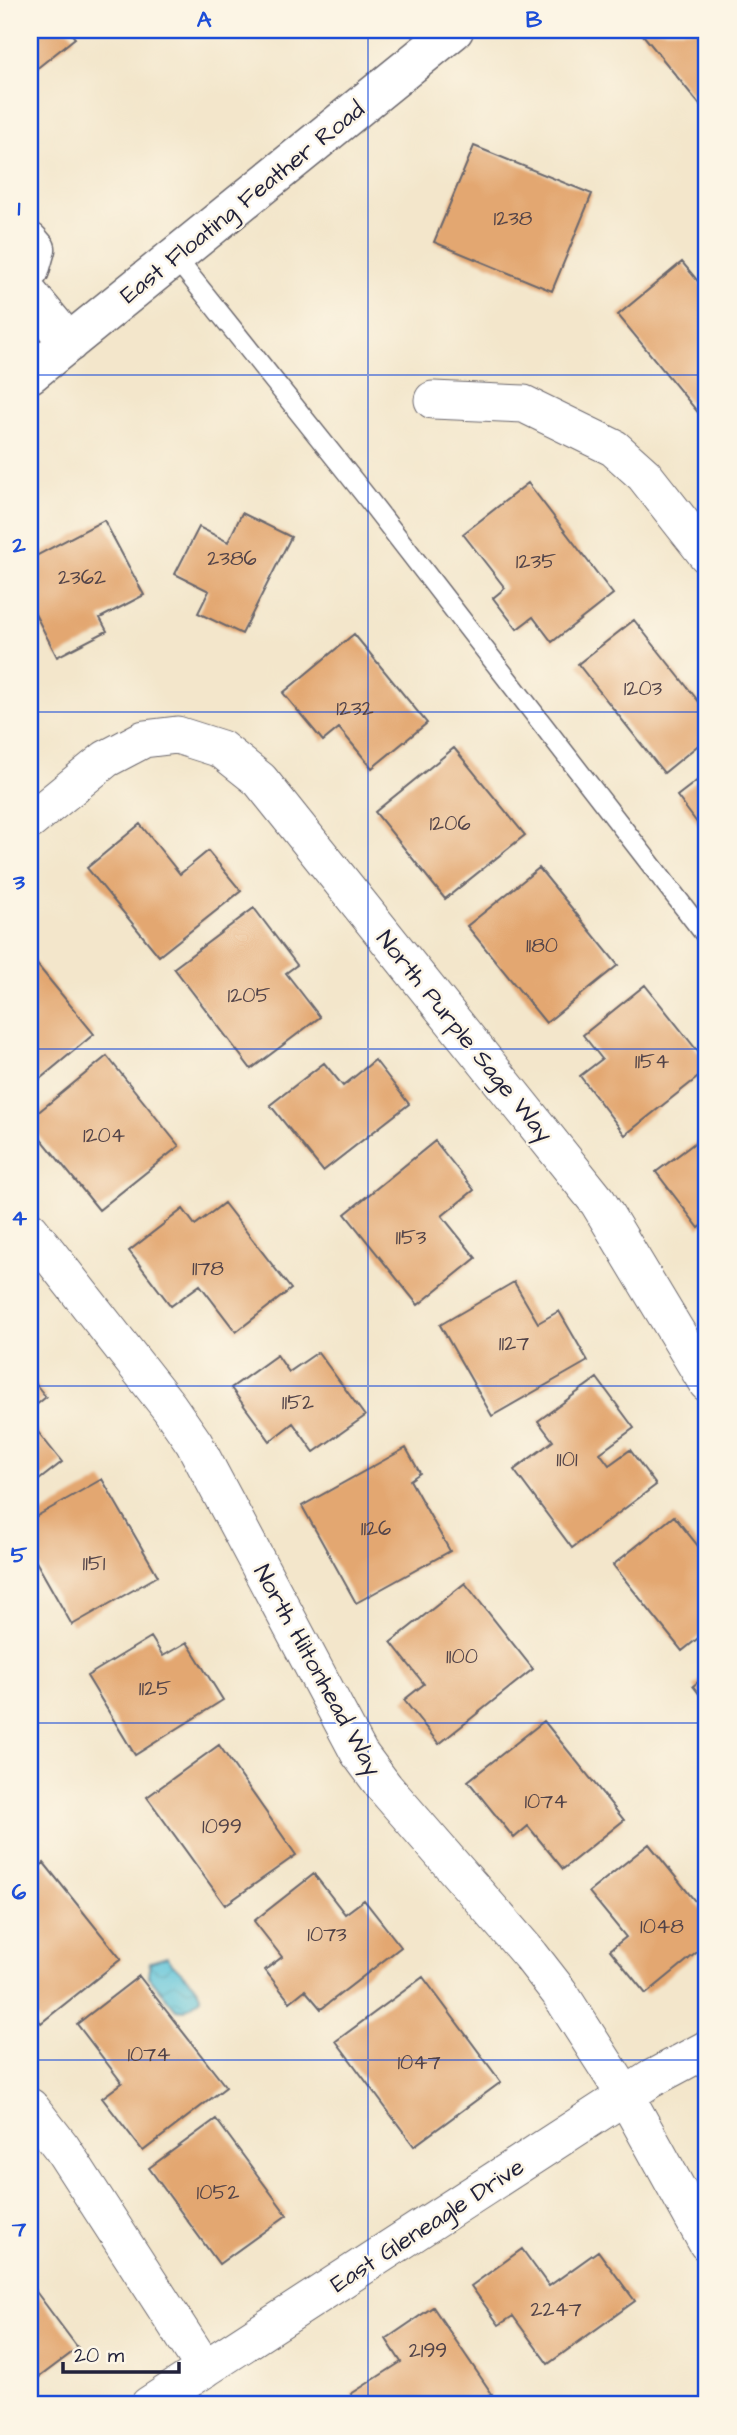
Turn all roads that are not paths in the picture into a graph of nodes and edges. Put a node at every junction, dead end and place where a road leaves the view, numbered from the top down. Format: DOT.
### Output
graph roads {
  1 [pos="454,30"];
  2 [pos="30,243"];
  3 [pos="175,257"];
  4 [pos="30,270"];
  5 [pos="30,296"];
  6 [pos="69,343"];
  7 [pos="30,374"];
  8 [pos="433,400"];
  9 [pos="707,555"];
  10 [pos="30,821"];
  11 [pos="707,937"];
  12 [pos="30,1230"];
  13 [pos="707,1382"];
  14 [pos="707,2049"];
  15 [pos="625,2095"];
  16 [pos="30,2107"];
  17 [pos="707,2243"];
  18 [pos="205,2369"];
  19 [pos="149,2405"];
  1 -- 3 [label="main road, East Floating Feather Road"];
  2 -- 4 [label="main road"];
  3 -- 6 [label="main road, East Floating Feather Road"];
  3 -- 11 [label="lane"];
  5 -- 6 [label="main road"];
  6 -- 7 [label="main road, East Floating Feather Road"];
  8 -- 9 [label="street"];
  10 -- 13 [label="street, North Purple Sage Way"];
  12 -- 15 [label="street, North Hiltonhead Way"];
  14 -- 15 [label="street, East Gleneagle Drive"];
  15 -- 17 [label="street, North Hiltonhead Way"];
  15 -- 18 [label="street, East Gleneagle Drive"];
  16 -- 18 [label="street"];
  18 -- 19 [label="street, East Gleneagle Drive"];
}
